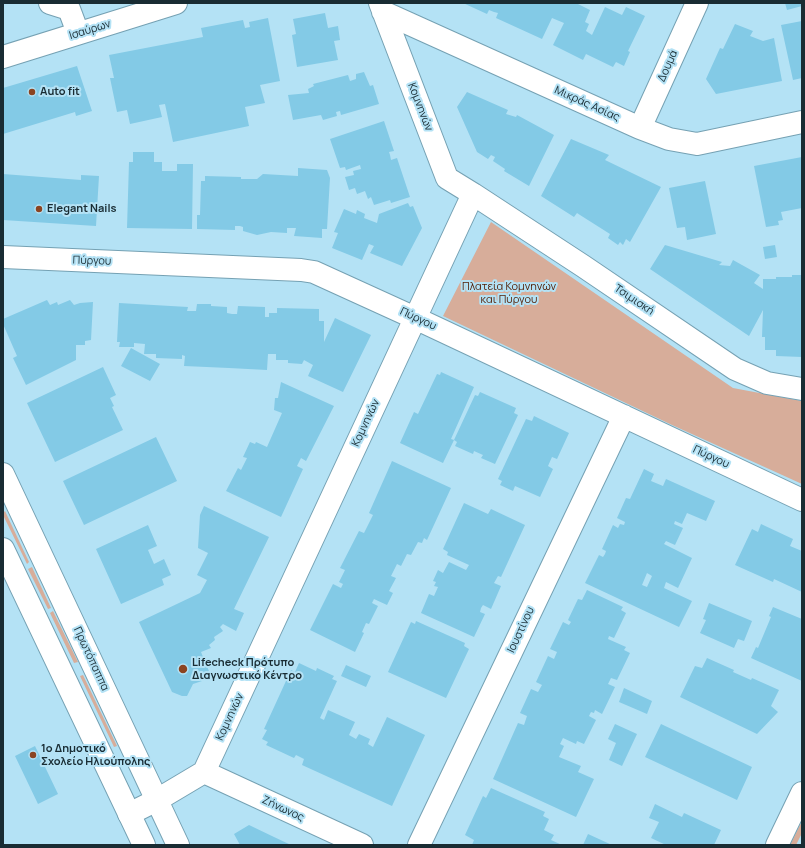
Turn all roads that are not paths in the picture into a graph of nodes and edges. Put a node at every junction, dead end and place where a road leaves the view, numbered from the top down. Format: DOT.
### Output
graph roads {
  1 [pos="50,3"];
  2 [pos="176,3"];
  3 [pos="697,3"];
  4 [pos="382,7"];
  5 [pos="78,33"];
  6 [pos="3,57"];
  7 [pos="802,122"];
  8 [pos="640,128"];
  9 [pos="473,194"];
  10 [pos="3,258"];
  11 [pos="415,318"];
  12 [pos="802,389"];
  13 [pos="624,416"];
  14 [pos="3,474"];
  15 [pos="802,500"];
  16 [pos="3,549"];
  17 [pos="204,772"];
  18 [pos="802,793"];
  19 [pos="157,800"];
  20 [pos="129,814"];
  21 [pos="144,845"];
  22 [pos="178,845"];
  23 [pos="362,845"];
  24 [pos="419,845"];
  25 [pos="777,845"];
  1 -- 5 [label="street"];
  2 -- 5 [label="street, Ισαύρων"];
  3 -- 8 [label="street, Δουμά"];
  4 -- 8 [label="street, Μικράς Ασίας"];
  4 -- 9 [label="street, Κομνηνών"];
  5 -- 6 [label="street, Ισαύρων"];
  7 -- 8 [label="street, Μικράς Ασίας"];
  9 -- 11 [label="street, Κομνηνών"];
  9 -- 12 [label="street, Τσιμισκή"];
  10 -- 11 [label="street, Πύργου"];
  11 -- 13 [label="street, Πύργου"];
  11 -- 17 [label="street, Κομνηνών"];
  13 -- 15 [label="street, Πύργου"];
  13 -- 24 [label="street, Ιουστίνου"];
  14 -- 19 [label="street, Πρωτόπαππα"];
  16 -- 20 [label="street"];
  17 -- 19 [label="street"];
  17 -- 23 [label="street, Ζήνωνος"];
  18 -- 25 [label="street"];
  19 -- 20 [label="street"];
  19 -- 22 [label="street, Πρωτόπαππα"];
  20 -- 21 [label="street"];
}
